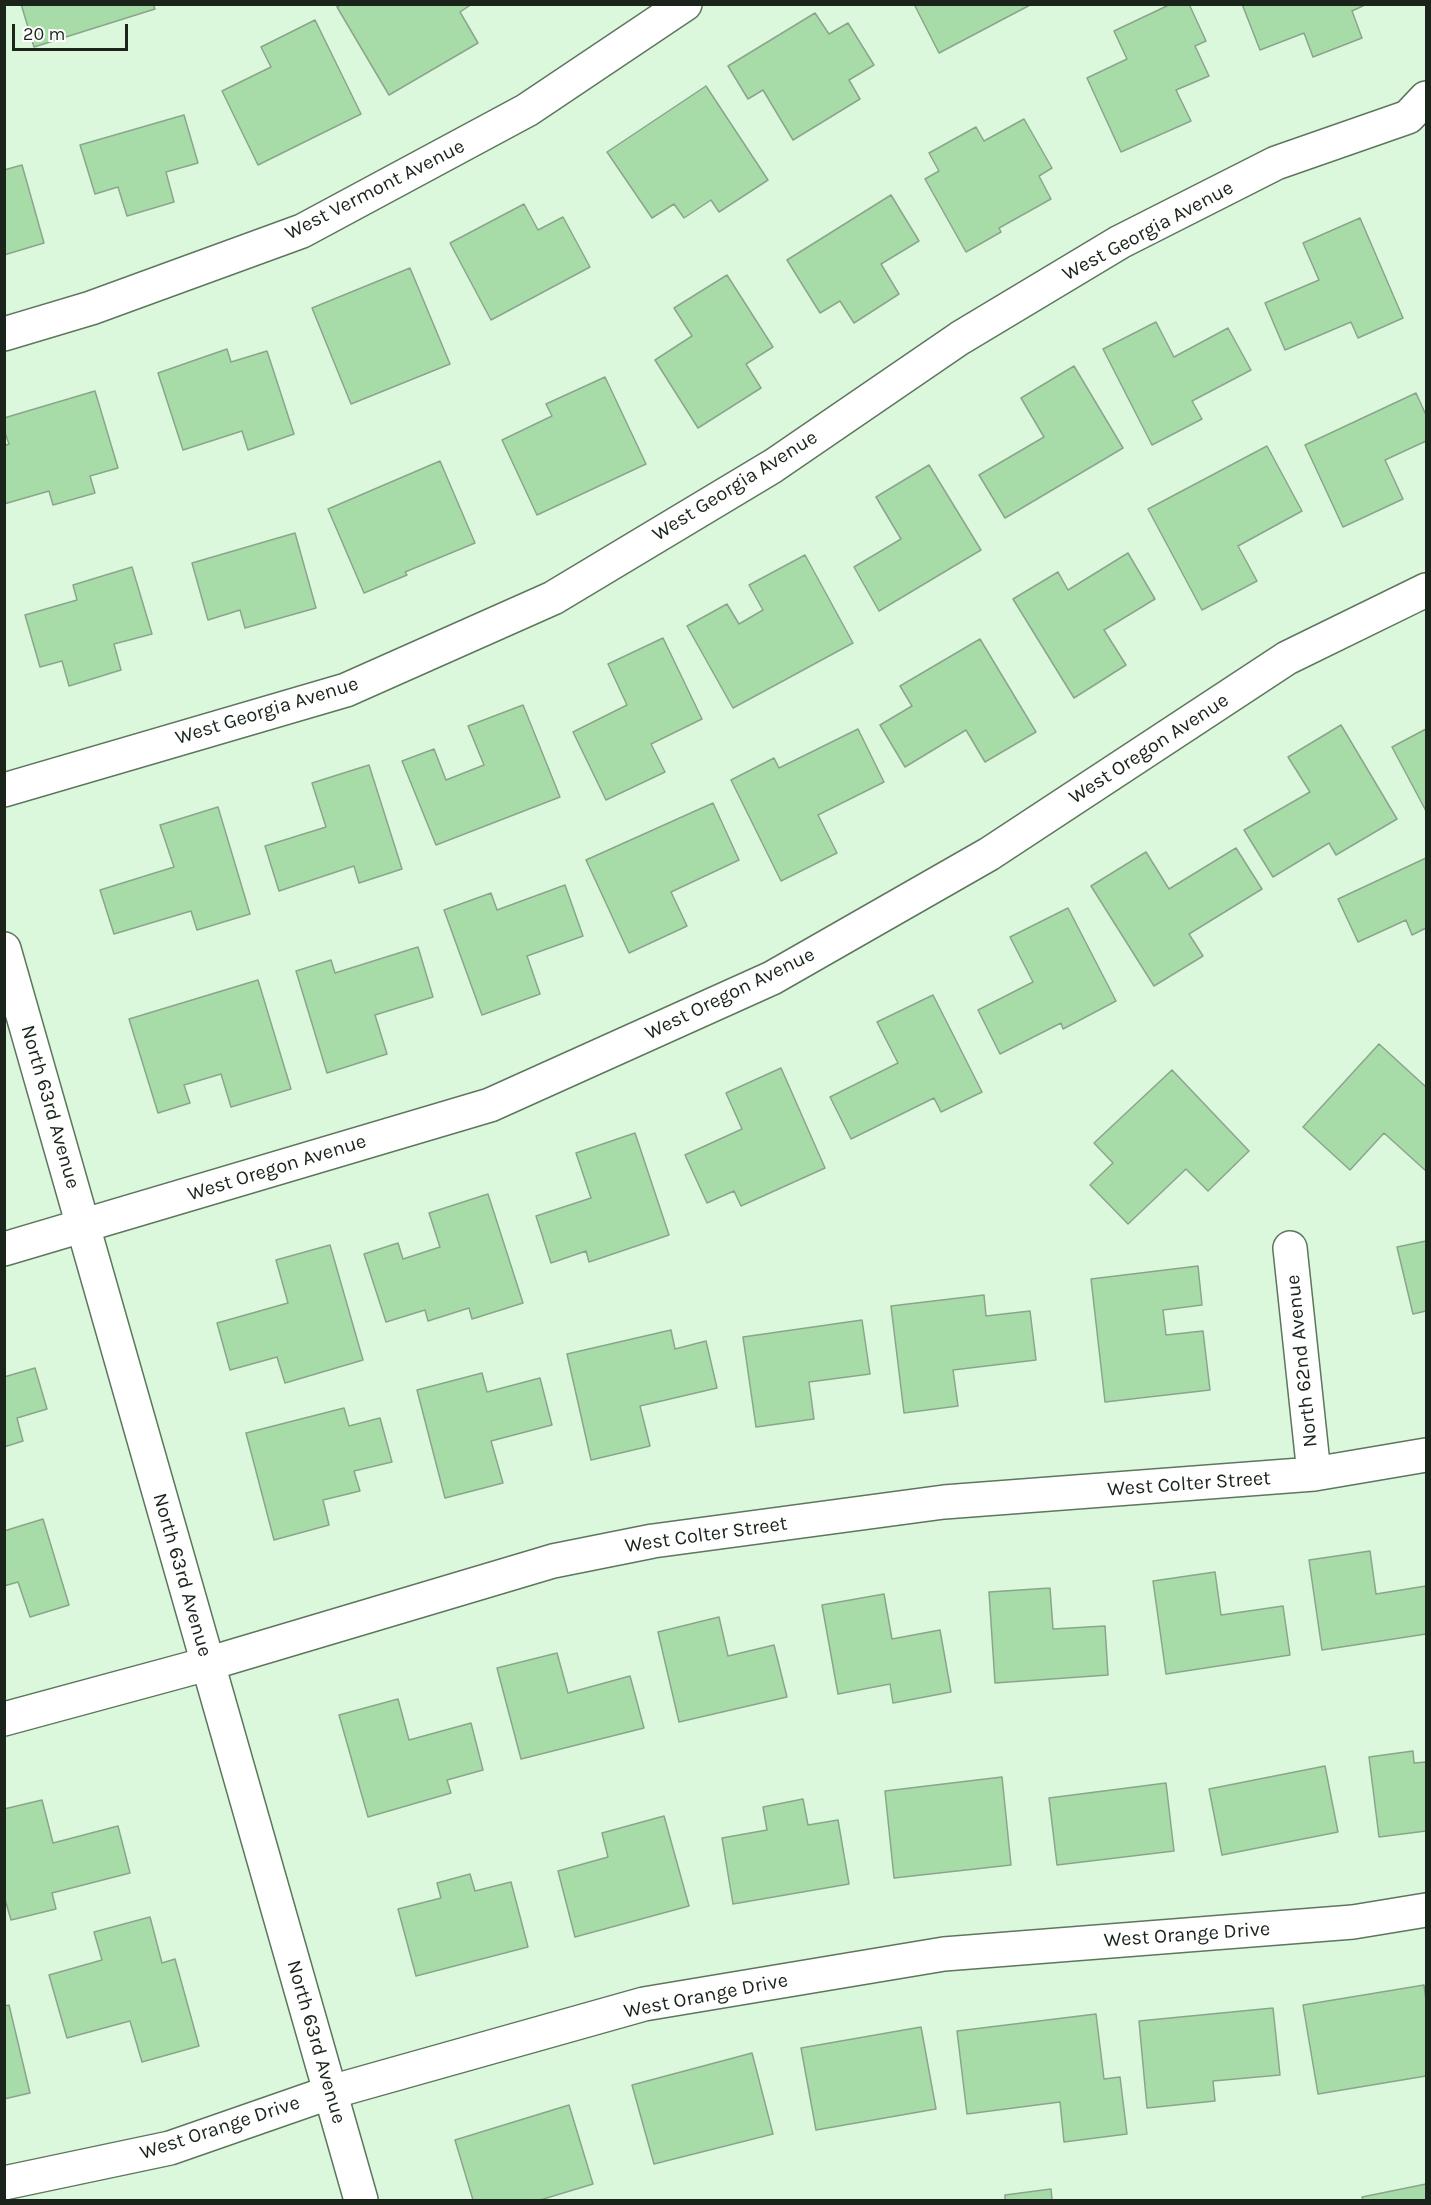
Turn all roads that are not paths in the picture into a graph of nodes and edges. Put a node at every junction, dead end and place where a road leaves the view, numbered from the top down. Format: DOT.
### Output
graph roads {
  1 [pos="685,4"];
  2 [pos="1426,98"];
  3 [pos="4,334"];
  4 [pos="1426,590"];
  5 [pos="4,790"];
  6 [pos="4,949"];
  7 [pos="85,1226"];
  8 [pos="1290,1248"];
  9 [pos="4,1249"];
  10 [pos="1426,1455"];
  11 [pos="1314,1474"];
  12 [pos="207,1664"];
  13 [pos="4,1719"];
  14 [pos="1426,1910"];
  15 [pos="331,2092"];
  16 [pos="4,2183"];
  17 [pos="361,2200"];
  1 -- 3 [label="street, West Vermont Avenue"];
  2 -- 5 [label="street, West Georgia Avenue"];
  4 -- 7 [label="street, West Oregon Avenue"];
  6 -- 7 [label="street, North 63rd Avenue"];
  7 -- 9 [label="street, West Oregon Avenue"];
  7 -- 12 [label="street, North 63rd Avenue"];
  8 -- 11 [label="street, North 62nd Avenue"];
  10 -- 11 [label="street, West Colter Street"];
  11 -- 12 [label="street, West Colter Street"];
  12 -- 13 [label="street, West Colter Street"];
  12 -- 15 [label="street, North 63rd Avenue"];
  14 -- 15 [label="street, West Orange Drive"];
  15 -- 16 [label="street, West Orange Drive"];
  15 -- 17 [label="street, North 63rd Avenue"];
}
